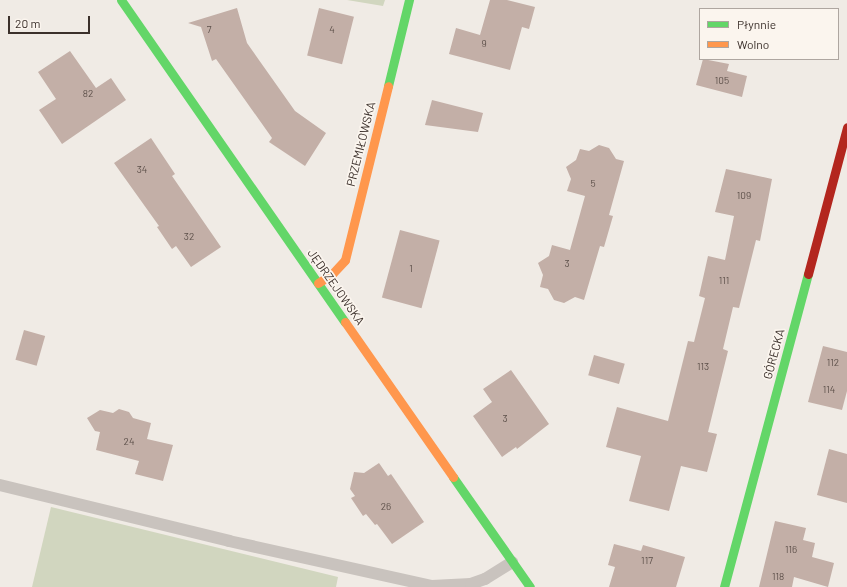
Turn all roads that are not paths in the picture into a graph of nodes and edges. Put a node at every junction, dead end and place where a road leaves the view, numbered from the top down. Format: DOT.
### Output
graph roads {
  1 [pos="121,0"];
  2 [pos="409,0"];
  3 [pos="847,127"];
  4 [pos="318,283"];
  5 [pos="0,485"];
  6 [pos="512,562"];
  7 [pos="530,587"];
  8 [pos="724,587"];
  1 -- 4 [label="street, JĘDRZEJOWSKA"];
  2 -- 4 [label="street, PRZEMIŁOWSKA"];
  3 -- 8 [label="street, GÓRECKA"];
  4 -- 6 [label="street, JĘDRZEJOWSKA"];
  5 -- 6 [label="lane"];
  6 -- 7 [label="street, JĘDRZEJOWSKA"];
}
